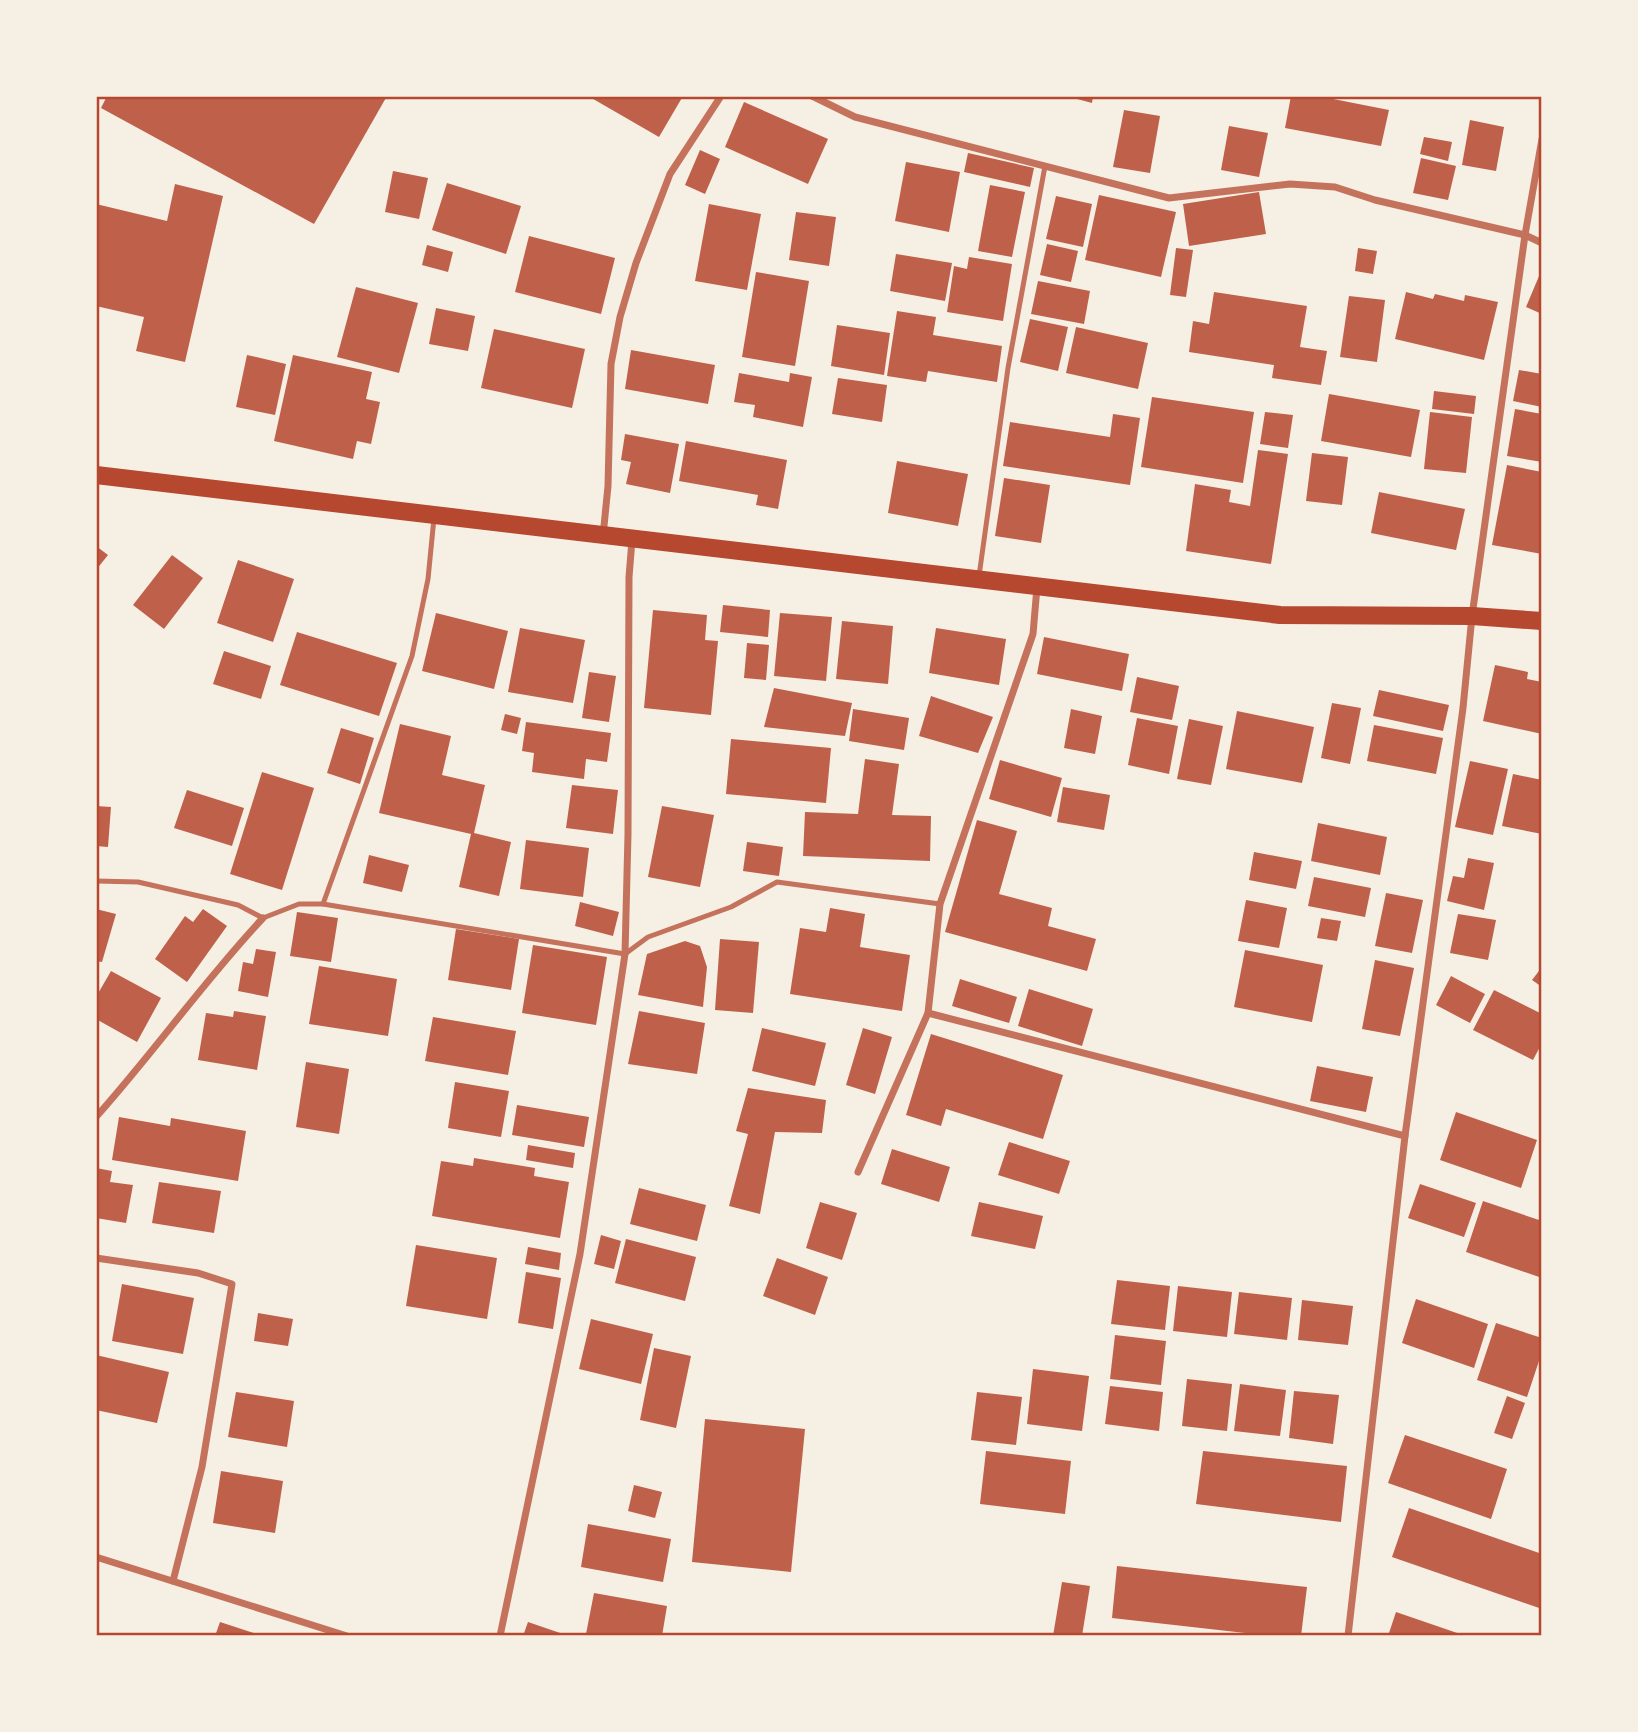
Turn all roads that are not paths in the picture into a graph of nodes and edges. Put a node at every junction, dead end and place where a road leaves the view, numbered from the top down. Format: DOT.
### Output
graph roads {
  1 [pos="721,96"];
  2 [pos="812,96"];
  3 [pos="1542,139"];
  4 [pos="1045,166"];
  5 [pos="1525,235"];
  6 [pos="1542,243"];
  7 [pos="96,475"];
  8 [pos="434,515"];
  9 [pos="603,536"];
  10 [pos="632,539"];
  11 [pos="979,579"];
  12 [pos="1038,586"];
  13 [pos="1472,616"];
  14 [pos="1542,621"];
  15 [pos="96,881"];
  16 [pos="323,904"];
  17 [pos="940,904"];
  18 [pos="263,918"];
  19 [pos="625,954"];
  20 [pos="928,1013"];
  21 [pos="96,1117"];
  22 [pos="1405,1136"];
  23 [pos="858,1172"];
  24 [pos="96,1258"];
  25 [pos="96,1557"];
  26 [pos="173,1581"];
  27 [pos="347,1636"];
  28 [pos="500,1636"];
  29 [pos="1348,1636"];
  1 -- 9 [label="street"];
  2 -- 4 [label="street"];
  3 -- 5 [label="street"];
  4 -- 5 [label="street"];
  4 -- 11 [label="lane"];
  5 -- 6 [label="street"];
  5 -- 13 [label="street"];
  7 -- 8 [label="main road"];
  8 -- 9 [label="main road"];
  8 -- 16 [label="lane"];
  9 -- 10 [label="main road"];
  10 -- 11 [label="main road"];
  10 -- 19 [label="street"];
  11 -- 12 [label="main road"];
  12 -- 13 [label="main road"];
  12 -- 17 [label="street"];
  13 -- 14 [label="main road"];
  13 -- 22 [label="street"];
  15 -- 18 [label="lane"];
  16 -- 18 [label="lane"];
  16 -- 19 [label="lane"];
  17 -- 19 [label="lane"];
  17 -- 20 [label="street"];
  18 -- 21 [label="street"];
  19 -- 28 [label="street"];
  20 -- 22 [label="street"];
  20 -- 23 [label="street"];
  22 -- 29 [label="street"];
  24 -- 26 [label="street"];
  25 -- 26 [label="street"];
  26 -- 27 [label="street"];
}
